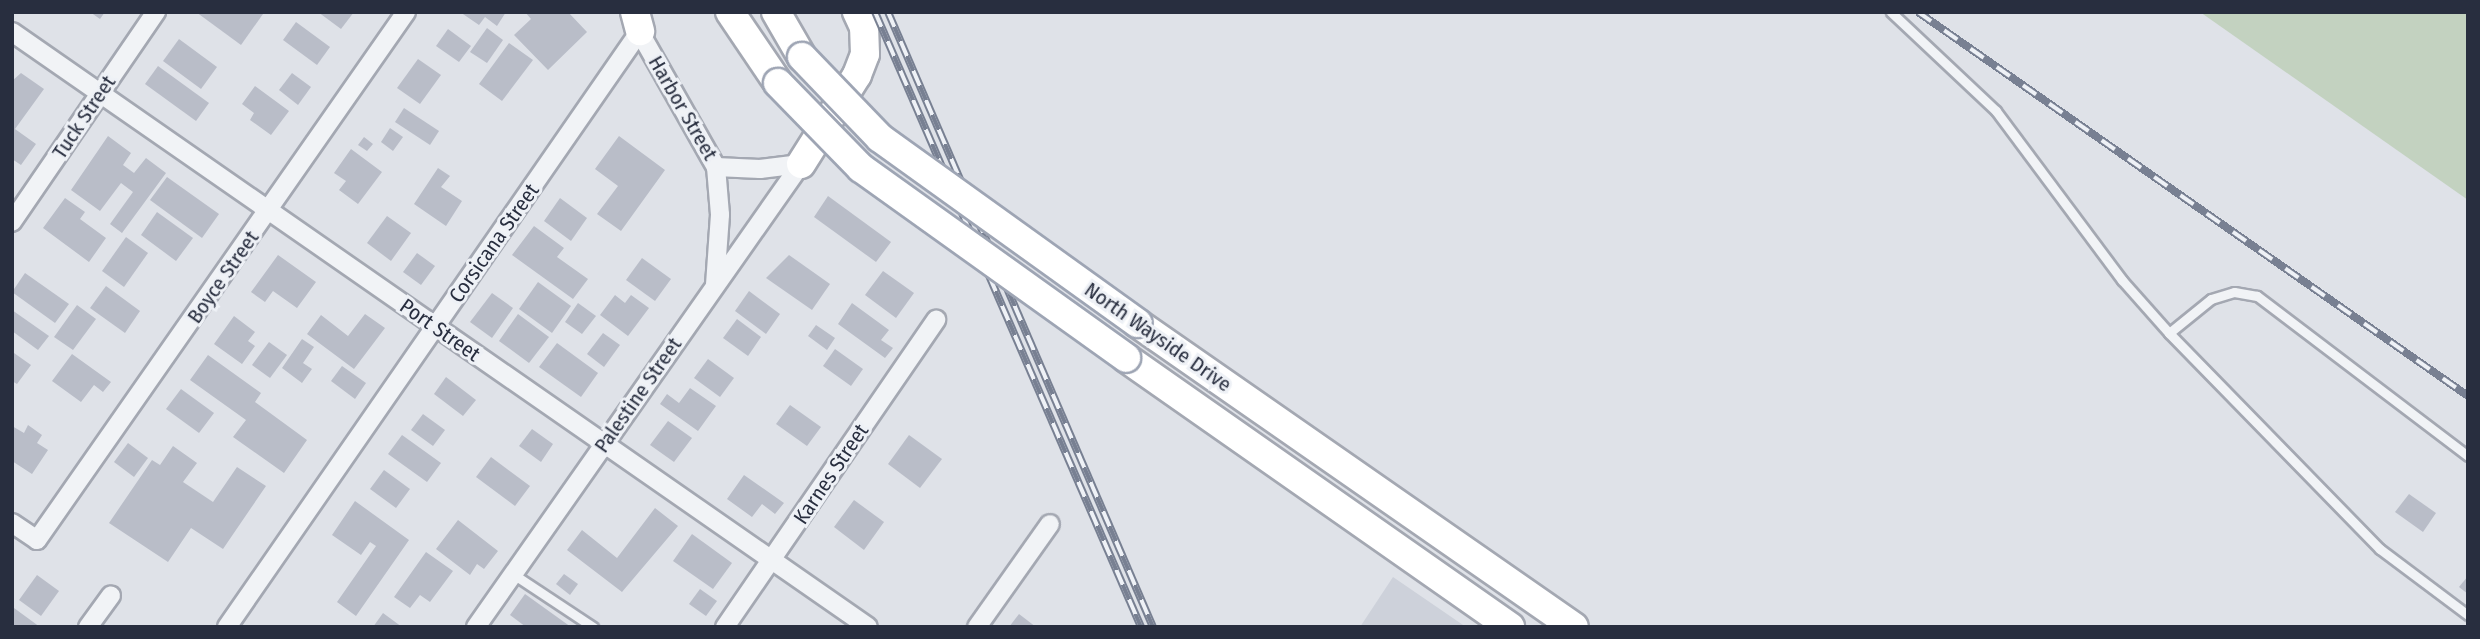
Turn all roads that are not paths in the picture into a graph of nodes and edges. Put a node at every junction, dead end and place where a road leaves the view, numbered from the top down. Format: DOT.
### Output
graph roads {
  1 [pos="156,12"];
  2 [pos="405,12"];
  3 [pos="730,12"];
  4 [pos="776,12"];
  5 [pos="857,12"];
  6 [pos="1891,12"];
  7 [pos="634,18"];
  8 [pos="12,32"];
  9 [pos="100,92"];
  10 [pos="801,164"];
  11 [pos="716,167"];
  12 [pos="270,210"];
  13 [pos="12,222"];
  14 [pos="715,285"];
  15 [pos="936,320"];
  16 [pos="436,327"];
  17 [pos="2169,333"];
  18 [pos="605,443"];
  19 [pos="2468,456"];
  20 [pos="12,523"];
  21 [pos="1050,524"];
  22 [pos="772,560"];
  23 [pos="513,574"];
  24 [pos="111,594"];
  25 [pos="2468,615"];
  26 [pos="88,627"];
  27 [pos="227,627"];
  28 [pos="476,627"];
  29 [pos="593,627"];
  30 [pos="724,627"];
  31 [pos="868,627"];
  32 [pos="977,627"];
  33 [pos="1510,627"];
  34 [pos="1574,627"];
  1 -- 9 [label="street, Tuck Street"];
  2 -- 12 [label="street, Boyce Street"];
  3 -- 33 [label="main road, North Wayside Drive, bridge"];
  4 -- 34 [label="main road, North Wayside Drive, bridge"];
  5 -- 10 [label="main road"];
  6 -- 17 [label="lane"];
  7 -- 11 [label="street, Harbor Street"];
  7 -- 16 [label="street, Corsicana Street"];
  8 -- 9 [label="street, Port Street"];
  9 -- 12 [label="street, Port Street"];
  9 -- 13 [label="street, Tuck Street"];
  10 -- 11 [label="street, Harbor Street"];
  10 -- 14 [label="street, Palestine Street"];
  11 -- 14 [label="street"];
  12 -- 16 [label="street, Port Street"];
  12 -- 20 [label="street, Boyce Street"];
  14 -- 18 [label="street, Palestine Street"];
  15 -- 22 [label="street, Karnes Street"];
  16 -- 18 [label="street, Port Street"];
  16 -- 27 [label="street, Corsicana Street"];
  17 -- 19 [label="lane"];
  17 -- 25 [label="lane"];
  18 -- 22 [label="street, Port Street"];
  18 -- 23 [label="street, Palestine Street"];
  21 -- 32 [label="street"];
  22 -- 30 [label="street, Karnes Street"];
  22 -- 31 [label="street, Port Street"];
  23 -- 28 [label="street, Palestine Street"];
  23 -- 29 [label="lane"];
  24 -- 26 [label="street"];
}
